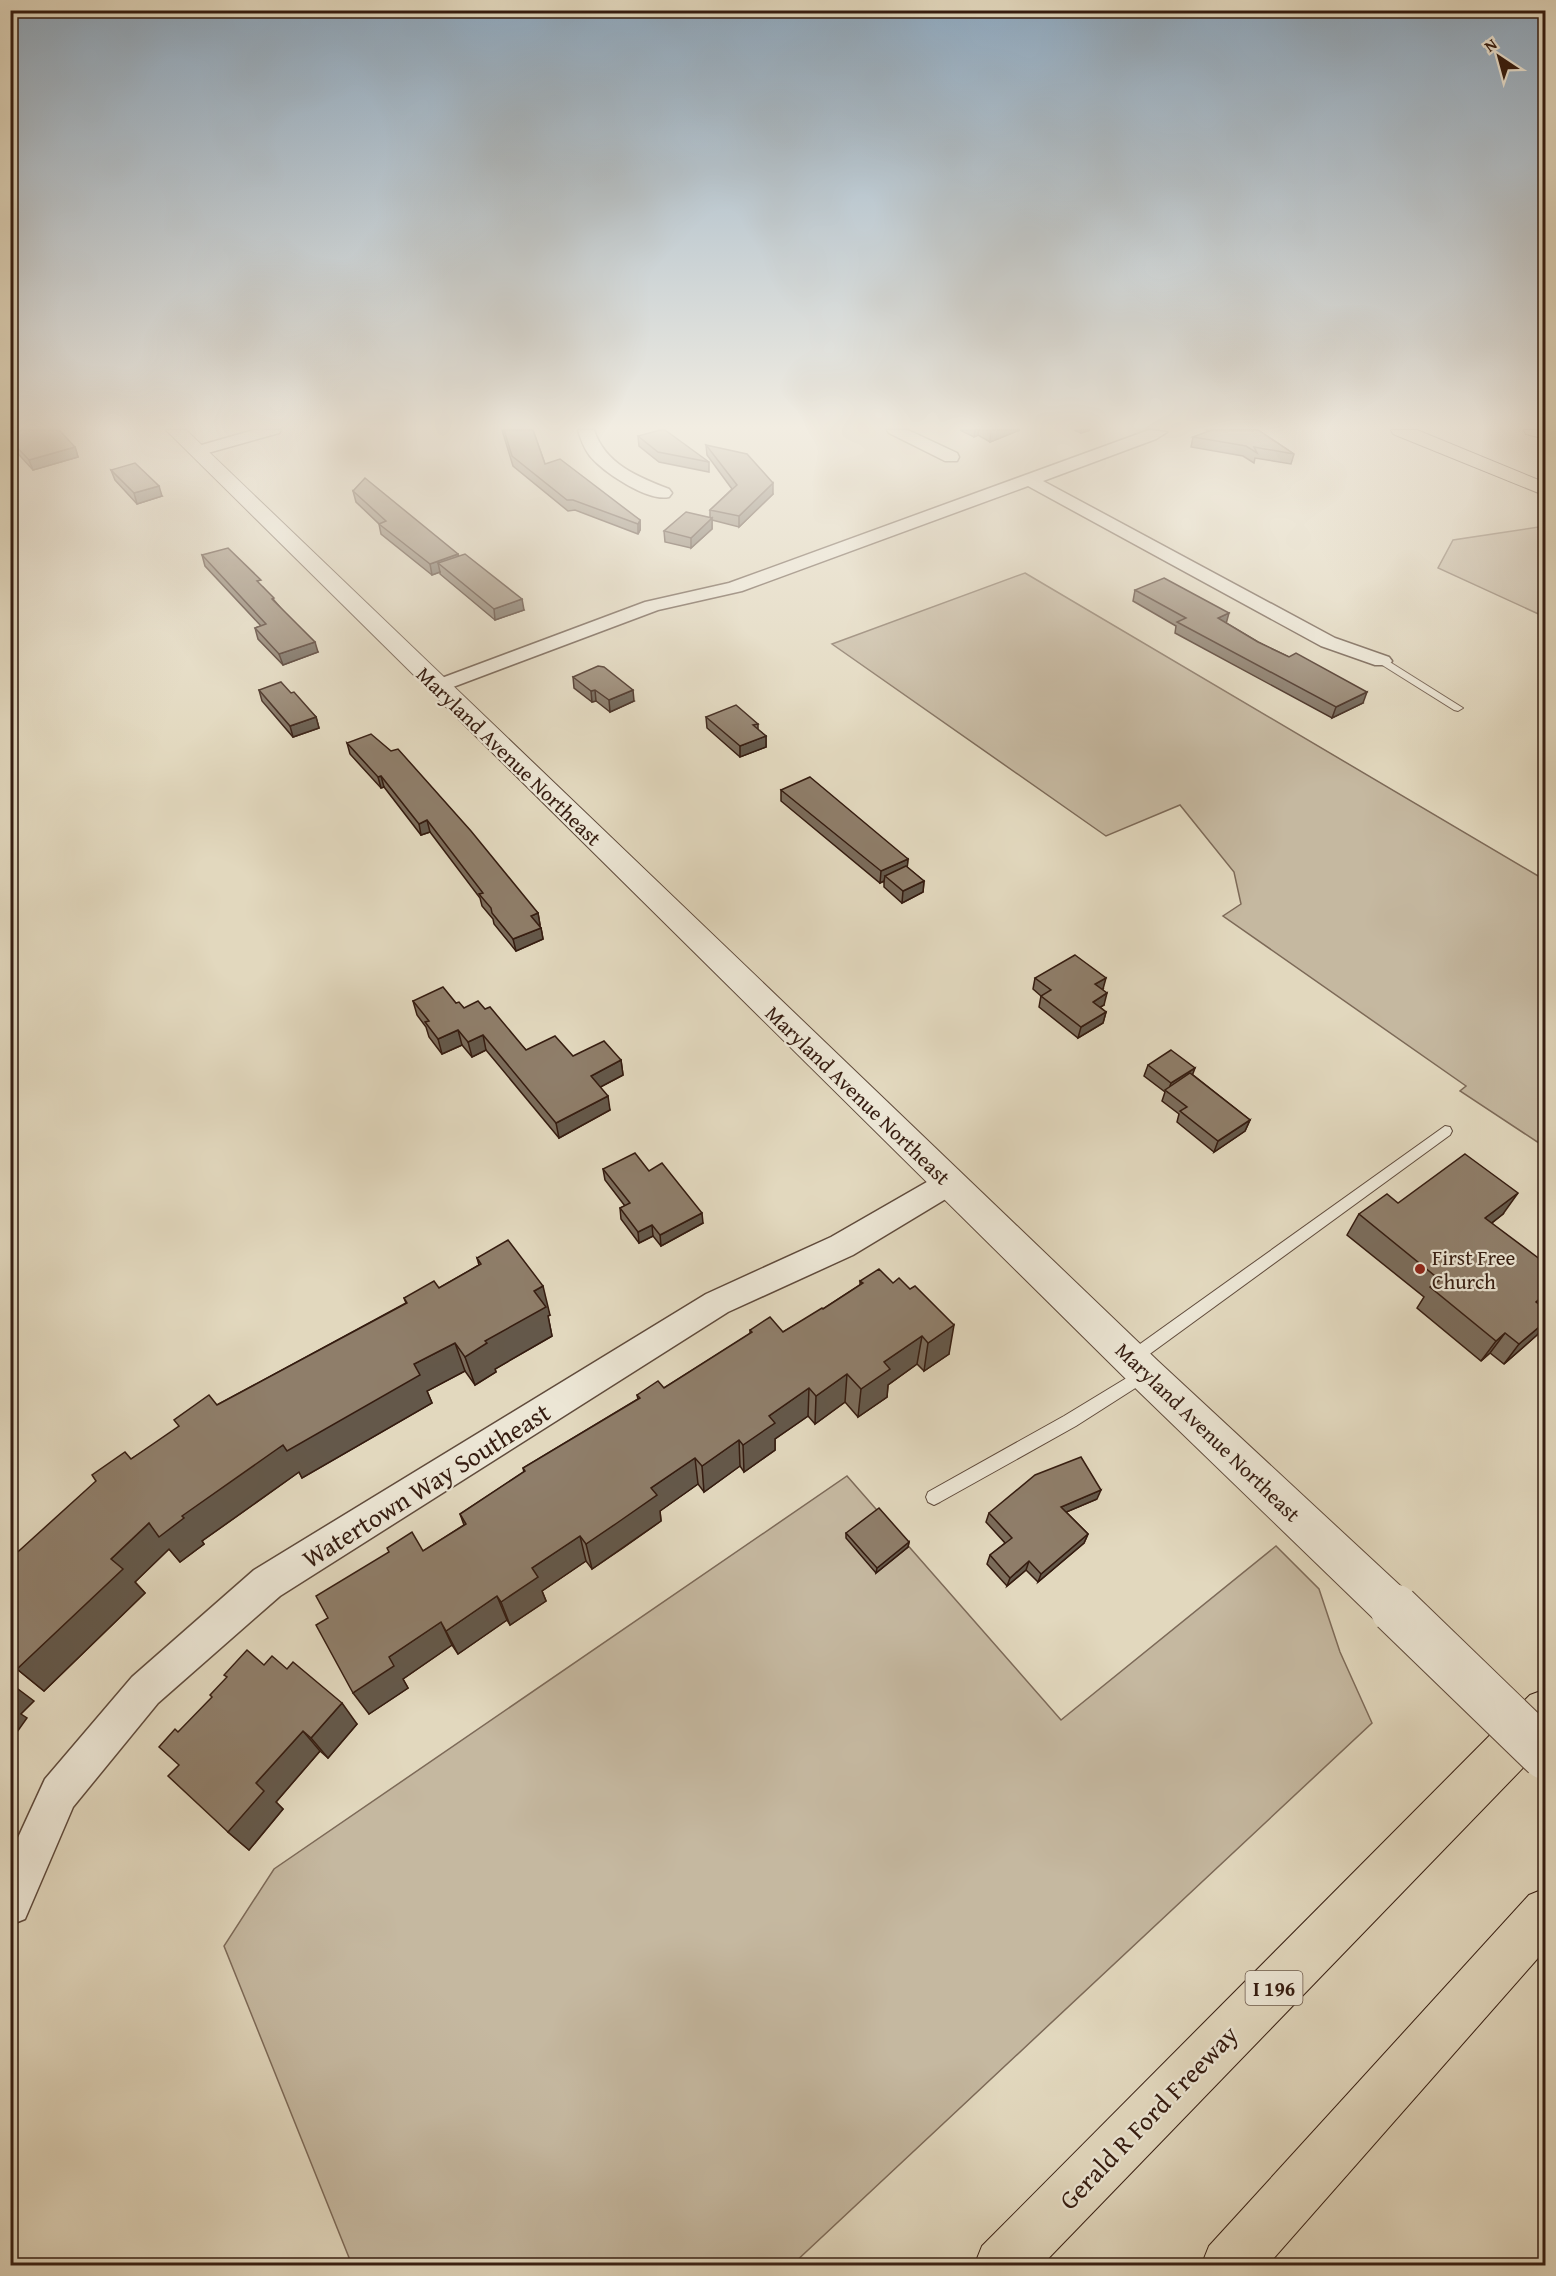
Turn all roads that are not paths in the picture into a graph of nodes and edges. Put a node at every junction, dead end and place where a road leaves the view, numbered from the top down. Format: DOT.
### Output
graph roads {
  1 [pos="284,536"];
  2 [pos="875,536"];
  3 [pos="1133,536"];
  4 [pos="1382,661"];
  5 [pos="438,686"];
  6 [pos="1458,708"];
  7 [pos="1445,1131"];
  8 [pos="949,1183"];
  9 [pos="1138,1366"];
  10 [pos="934,1497"];
  11 [pos="1545,1710"];
  12 [pos="1545,1755"];
  13 [pos="10,1904"];
  14 [pos="1545,1912"];
  15 [pos="1002,2265"];
  16 [pos="1229,2265"];
  1 -- 5 [label="street, Maryland Avenue Northeast"];
  2 -- 5 [label="street"];
  3 -- 4 [label="street"];
  4 -- 6 [label="lane"];
  5 -- 8 [label="street, Maryland Avenue Northeast"];
  7 -- 9 [label="lane"];
  8 -- 9 [label="street, Maryland Avenue Northeast"];
  8 -- 13 [label="street, Watertown Way Southeast"];
  9 -- 10 [label="lane"];
  9 -- 12 [label="street, Maryland Avenue Northeast, bridge"];
  11 -- 15 [label="highway, Gerald R Ford Freeway / I 196"];
  14 -- 16 [label="highway"];
}
